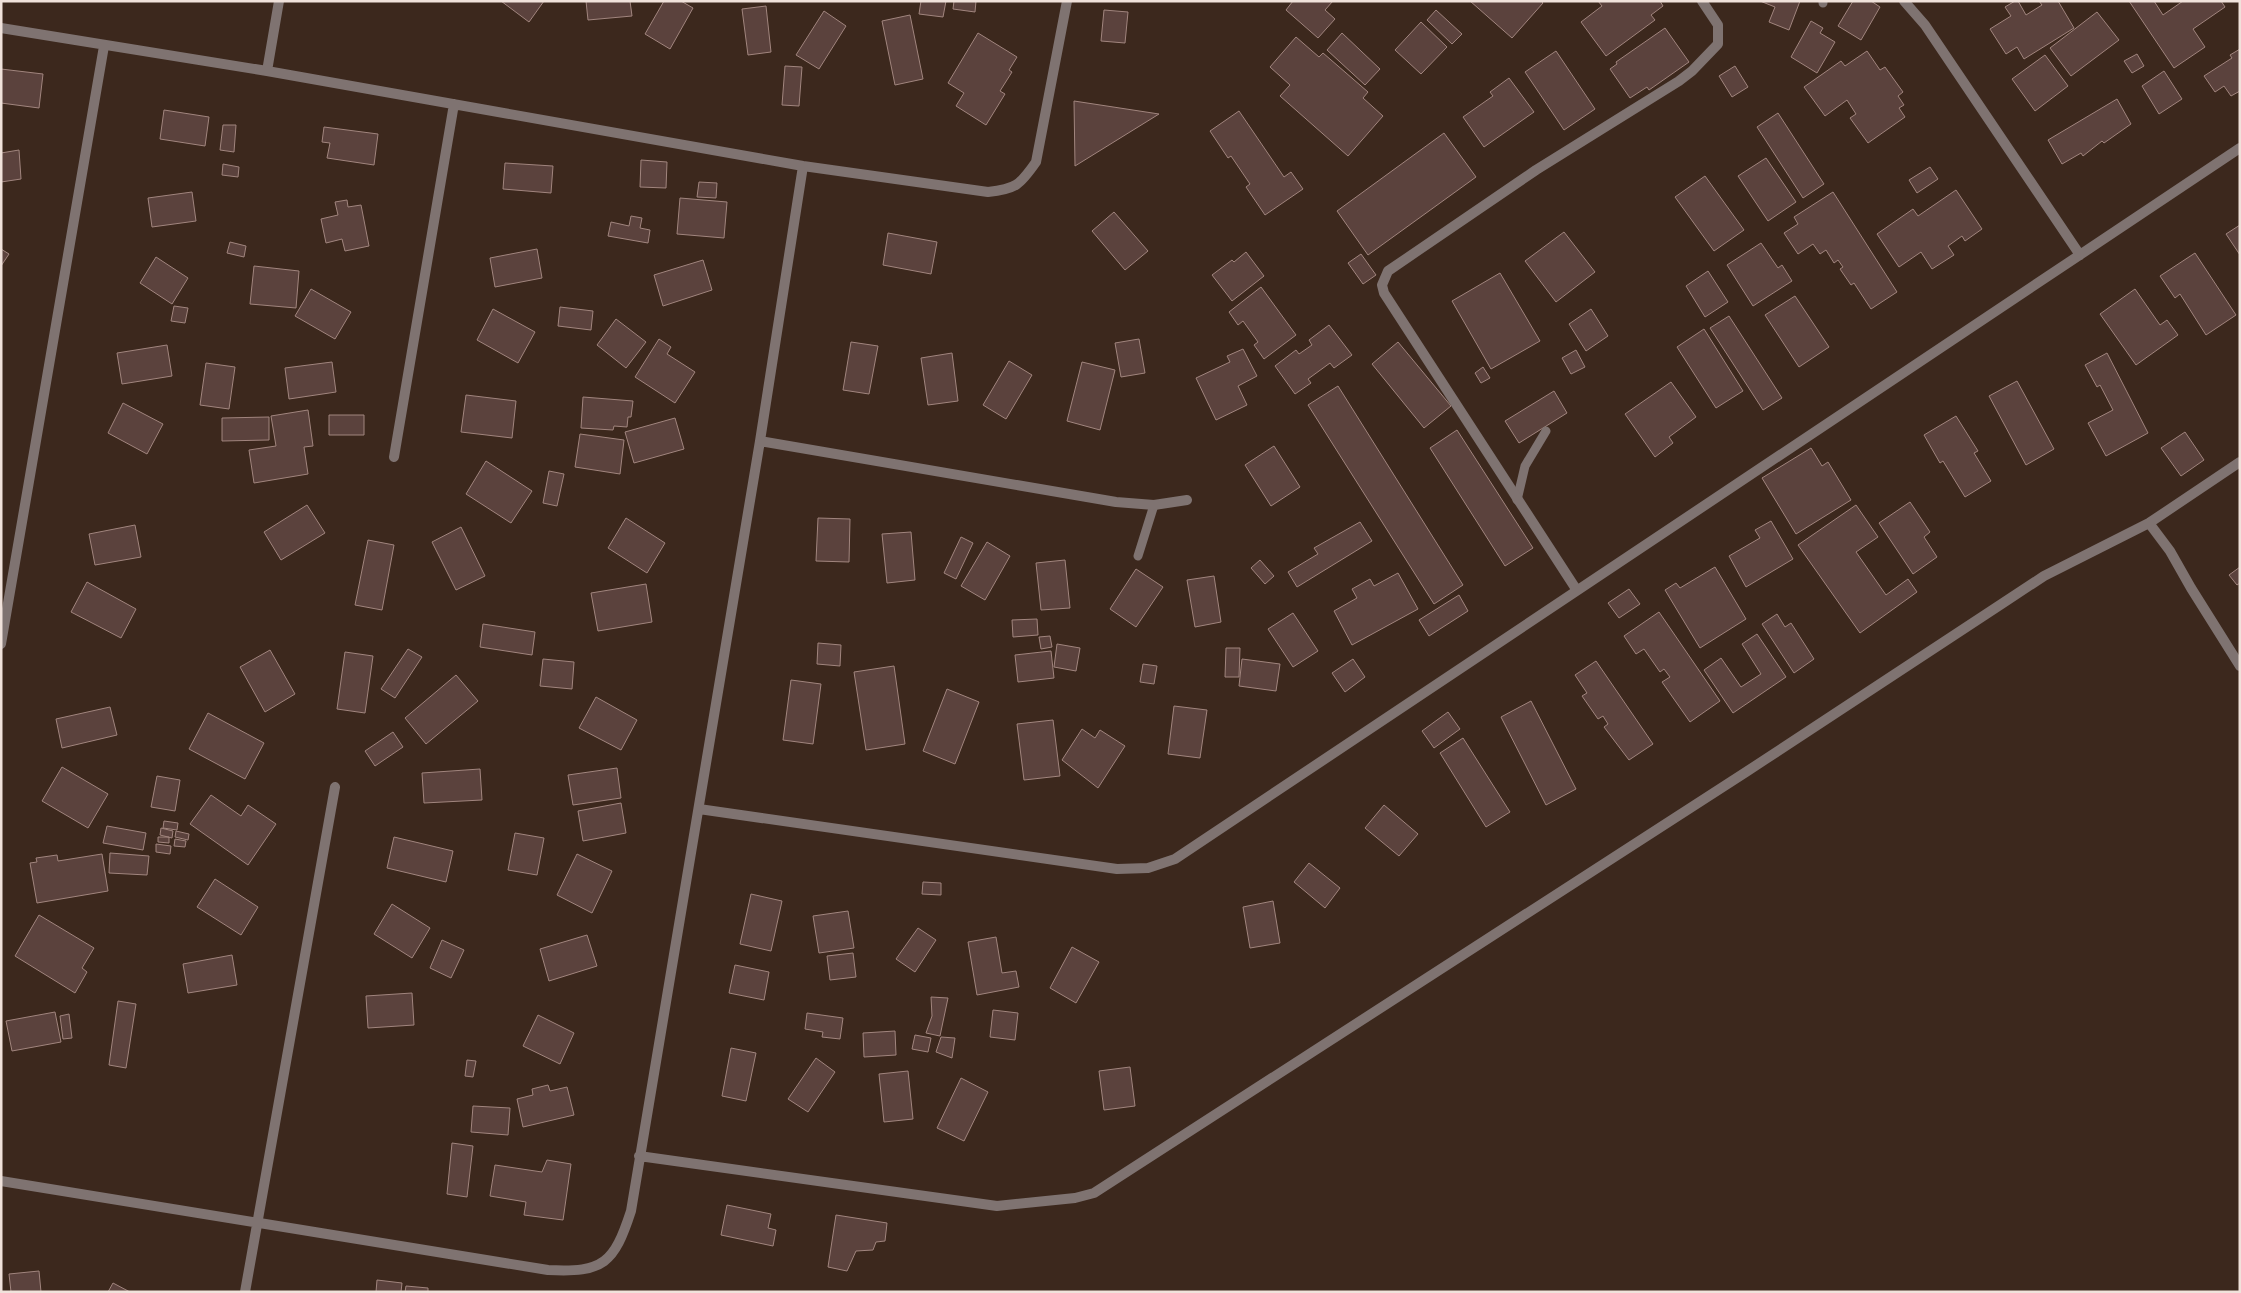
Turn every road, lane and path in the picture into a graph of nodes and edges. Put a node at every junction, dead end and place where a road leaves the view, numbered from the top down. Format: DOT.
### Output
graph roads {
  1 [pos="280,1"];
  2 [pos="1067,1"];
  3 [pos="1702,1"];
  4 [pos="1904,1"];
  5 [pos="1,28"];
  6 [pos="104,46"];
  7 [pos="267,71"];
  8 [pos="454,104"];
  9 [pos="2240,148"];
  10 [pos="803,166"];
  11 [pos="2080,255"];
  12 [pos="1546,431"];
  13 [pos="760,441"];
  14 [pos="394,457"];
  15 [pos="2240,462"];
  16 [pos="1187,500"];
  17 [pos="1517,500"];
  18 [pos="1154,505"];
  19 [pos="2149,523"];
  20 [pos="1138,556"];
  21 [pos="1576,589"];
  22 [pos="1,644"];
  23 [pos="2240,666"];
  24 [pos="335,788"];
  25 [pos="699,809"];
  26 [pos="639,1156"];
  27 [pos="1,1181"];
  28 [pos="257,1223"];
  29 [pos="245,1292"];
  1 -- 7 [label="street"];
  2 -- 10 [label="street"];
  3 -- 17 [label="street"];
  4 -- 11 [label="street"];
  5 -- 6 [label="street"];
  6 -- 7 [label="street"];
  6 -- 22 [label="street"];
  7 -- 8 [label="street"];
  8 -- 10 [label="street"];
  8 -- 14 [label="street"];
  9 -- 11 [label="street"];
  10 -- 13 [label="street"];
  11 -- 21 [label="street"];
  12 -- 17 [label="lane"];
  13 -- 18 [label="street"];
  13 -- 25 [label="street"];
  15 -- 19 [label="street"];
  16 -- 18 [label="street"];
  17 -- 21 [label="street"];
  18 -- 20 [label="lane"];
  19 -- 23 [label="street"];
  19 -- 26 [label="street"];
  21 -- 25 [label="street"];
  24 -- 28 [label="street"];
  25 -- 26 [label="street"];
  26 -- 28 [label="street"];
  27 -- 28 [label="street"];
  28 -- 29 [label="street"];
}
